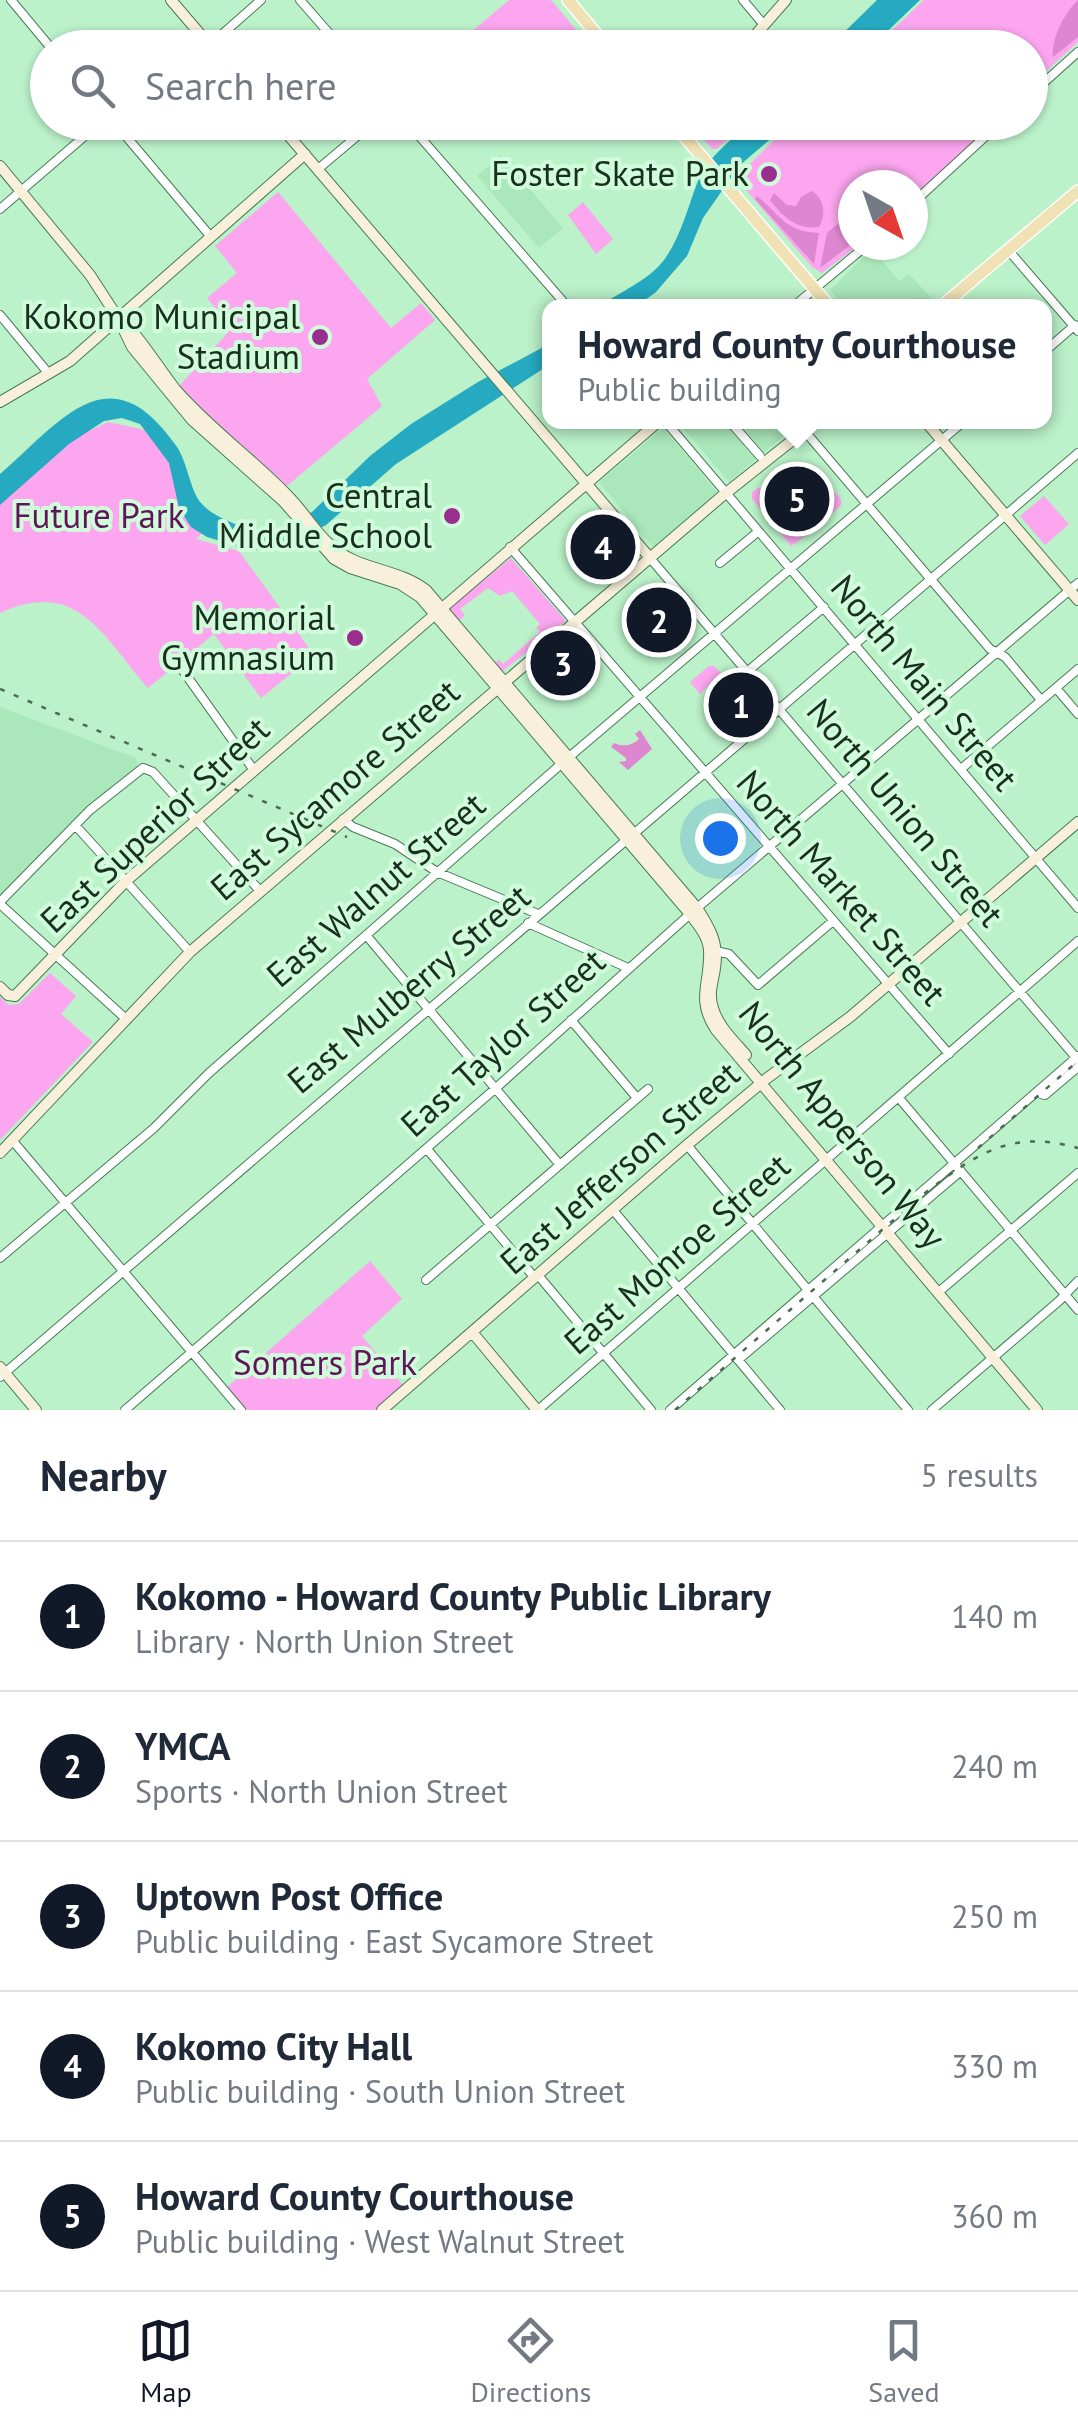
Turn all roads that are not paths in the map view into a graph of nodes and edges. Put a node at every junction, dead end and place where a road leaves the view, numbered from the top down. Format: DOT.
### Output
graph roads {
  1 [pos="11,0"];
  2 [pos="171,0"];
  3 [pos="260,0"];
  4 [pos="300,0"];
  5 [pos="568,0"];
  6 [pos="743,0"];
  7 [pos="786,0"];
  8 [pos="764,25"];
  9 [pos="36,30"];
  10 [pos="197,30"];
  11 [pos="224,30"];
  12 [pos="326,30"];
  13 [pos="593,30"];
  14 [pos="760,30"];
  15 [pos="1078,52"];
  16 [pos="1048,79"];
  17 [pos="80,140"];
  18 [pos="129,140"];
  19 [pos="293,140"];
  20 [pos="353,140"];
  21 [pos="422,140"];
  22 [pos="688,140"];
  23 [pos="981,140"];
  24 [pos="305,154"];
  25 [pos="0,166"];
  26 [pos="318,169"];
  27 [pos="928,189"];
  28 [pos="21,191"];
  29 [pos="1078,191"];
  30 [pos="0,209"];
  31 [pos="211,237"];
  32 [pos="1009,250"];
  33 [pos="850,260"];
  34 [pos="815,290"];
  35 [pos="561,299"];
  36 [pos="803,299"];
  37 [pos="823,299"];
  38 [pos="950,299"];
  39 [pos="0,315"];
  40 [pos="118,318"];
  41 [pos="1077,327"];
  42 [pos="1052,346"];
  43 [pos="49,374"];
  44 [pos="0,402"];
  45 [pos="650,429"];
  46 [pos="672,429"];
  47 [pos="736,429"];
  48 [pos="798,429"];
  49 [pos="807,429"];
  50 [pos="932,429"];
  51 [pos="955,429"];
  52 [pos="942,440"];
  53 [pos="1078,452"];
  54 [pos="760,456"];
  55 [pos="1069,460"];
  56 [pos="1078,472"];
  57 [pos="586,482"];
  58 [pos="728,493"];
  59 [pos="866,503"];
  60 [pos="1006,515"];
  61 [pos="754,535"];
  62 [pos="510,547"];
  63 [pos="650,558"];
  64 [pos="720,563"];
  65 [pos="790,567"];
  66 [pos="931,579"];
  67 [pos="1074,587"];
  68 [pos="1078,600"];
  69 [pos="824,607"];
  70 [pos="437,610"];
  71 [pos="574,622"];
  72 [pos="715,633"];
  73 [pos="854,644"];
  74 [pos="996,653"];
  75 [pos="178,665"];
  76 [pos="1078,669"];
  77 [pos="748,671"];
  78 [pos="500,685"];
  79 [pos="1056,688"];
  80 [pos="640,697"];
  81 [pos="1042,700"];
  82 [pos="780,708"];
  83 [pos="1078,714"];
  84 [pos="919,719"];
  85 [pos="565,761"];
  86 [pos="253,769"];
  87 [pos="962,770"];
  88 [pos="704,773"];
  89 [pos="843,784"];
  90 [pos="195,819"];
  91 [pos="343,819"];
  92 [pos="1078,822"];
  93 [pos="75,824"];
  94 [pos="630,836"];
  95 [pos="768,847"];
  96 [pos="1035,858"];
  97 [pos="438,872"];
  98 [pos="126,881"];
  99 [pos="260,892"];
  100 [pos="0,903"];
  101 [pos="1078,908"];
  102 [pos="693,911"];
  103 [pos="538,914"];
  104 [pos="833,921"];
  105 [pos="961,922"];
  106 [pos="528,923"];
  107 [pos="366,934"];
  108 [pos="1078,941"];
  109 [pos="713,950"];
  110 [pos="190,952"];
  111 [pos="56,954"];
  112 [pos="628,968"];
  113 [pos="888,984"];
  114 [pos="0,986"];
  115 [pos="1020,992"];
  116 [pos="428,1008"];
  117 [pos="126,1019"];
  118 [pos="571,1020"];
  119 [pos="949,1054"];
  120 [pos="1078,1060"];
  121 [pos="764,1081"];
  122 [pos="496,1088"];
  123 [pos="648,1089"];
  124 [pos="638,1098"];
  125 [pos="898,1098"];
  126 [pos="12,1140"];
  127 [pos="687,1145"];
  128 [pos="427,1149"];
  129 [pos="0,1153"];
  130 [pos="829,1159"];
  131 [pos="954,1164"];
  132 [pos="560,1165"];
  133 [pos="961,1172"];
  134 [pos="1078,1172"];
  135 [pos="65,1203"];
  136 [pos="613,1210"];
  137 [pos="754,1224"];
  138 [pos="491,1225"];
  139 [pos="887,1227"];
  140 [pos="1011,1230"];
  141 [pos="0,1258"];
  142 [pos="122,1270"];
  143 [pos="536,1276"];
  144 [pos="426,1280"];
  145 [pos="1078,1280"];
  146 [pos="678,1288"];
  147 [pos="941,1290"];
  148 [pos="811,1293"];
  149 [pos="1064,1294"];
  150 [pos="1078,1310"];
  151 [pos="472,1332"];
  152 [pos="191,1352"];
  153 [pos="604,1354"];
  154 [pos="736,1357"];
  155 [pos="993,1357"];
  156 [pos="2,1372"];
  157 [pos="36,1410"];
  158 [pos="125,1410"];
  159 [pos="241,1410"];
  160 [pos="382,1410"];
  161 [pos="537,1410"];
  162 [pos="651,1410"];
  163 [pos="670,1410"];
  164 [pos="780,1410"];
  165 [pos="908,1410"];
  166 [pos="932,1410"];
  167 [pos="1038,1410"];
  1 -- 9 [label="street"];
  2 -- 10 [label="main road"];
  3 -- 11 [label="street"];
  4 -- 12 [label="street"];
  5 -- 13 [label="main road"];
  6 -- 8 [label="street"];
  7 -- 8 [label="main road"];
  8 -- 14 [label="main road"];
  15 -- 16 [label="street"];
  17 -- 28 [label="street"];
  18 -- 31 [label="street"];
  19 -- 24 [label="main road"];
  20 -- 26 [label="street"];
  21 -- 35 [label="street"];
  22 -- 34 [label="main road"];
  23 -- 27 [label="street"];
  24 -- 26 [label="main road"];
  24 -- 31 [label="main road"];
  25 -- 28 [label="main road"];
  26 -- 57 [label="main road"];
  28 -- 30 [label="street"];
  28 -- 40 [label="main road"];
  29 -- 32 [label="main road"];
  31 -- 40 [label="main road"];
  32 -- 38 [label="main road"];
  32 -- 41 [label="street"];
  33 -- 34 [label="street"];
  34 -- 36 [label="street"];
  34 -- 37 [label="main road"];
  39 -- 43 [label="street"];
  40 -- 43 [label="main road"];
  40 -- 70 [label="main road"];
  41 -- 42 [label="street"];
  43 -- 44 [label="main road"];
  45 -- 57 [label="main road, East Superior Street"];
  46 -- 58 [label="street, North Main Street"];
  47 -- 54 [label="street"];
  48 -- 58 [label="main road, East Sycamore Street"];
  49 -- 59 [label="street"];
  50 -- 52 [label="main road"];
  51 -- 52 [label="street, East Walnut Street"];
  52 -- 59 [label="street, East Walnut Street"];
  52 -- 60 [label="main road"];
  53 -- 55 [label="street, East Mulberry Street"];
  55 -- 56 [label="street"];
  55 -- 60 [label="street, East Mulberry Street"];
  57 -- 62 [label="main road, East Superior Street"];
  57 -- 63 [label="main road"];
  58 -- 63 [label="main road, East Sycamore Street"];
  58 -- 65 [label="street, North Main Street"];
  59 -- 65 [label="street, East Walnut Street"];
  59 -- 66 [label="street"];
  60 -- 66 [label="street, East Mulberry Street"];
  60 -- 67 [label="main road"];
  61 -- 64 [label="street"];
  62 -- 70 [label="main road, East Superior Street"];
  62 -- 71 [label="street, North Market Street"];
  63 -- 71 [label="main road, East Sycamore Street"];
  63 -- 72 [label="street, North Union Street"];
  65 -- 69 [label="street, North Main Street"];
  65 -- 72 [label="street, East Walnut Street"];
  66 -- 73 [label="street, East Mulberry Street"];
  66 -- 74 [label="street"];
  67 -- 68 [label="main road"];
  67 -- 74 [label="street, East Taylor Street"];
  69 -- 73 [label="street, North Main Street"];
  69 -- 77 [label="street"];
  70 -- 78 [label="main road"];
  70 -- 86 [label="main road, East Superior Street"];
  71 -- 78 [label="main road, East Sycamore Street"];
  71 -- 80 [label="street, North Market Street"];
  72 -- 77 [label="street, North Union Street"];
  72 -- 80 [label="street, East Walnut Street"];
  73 -- 82 [label="street, East Mulberry Street"];
  73 -- 84 [label="street, North Main Street"];
  74 -- 81 [label="street"];
  74 -- 84 [label="street, East Taylor Street"];
  75 -- 86 [label="street"];
  76 -- 79 [label="street"];
  77 -- 82 [label="street, North Union Street"];
  78 -- 85 [label="main road"];
  78 -- 91 [label="main road, East Sycamore Street"];
  79 -- 81 [label="street"];
  79 -- 83 [label="street"];
  80 -- 85 [label="street, East Walnut Street"];
  80 -- 88 [label="street, North Market Street"];
  81 -- 87 [label="street"];
  82 -- 88 [label="street, East Mulberry Street"];
  82 -- 89 [label="street, North Union Street"];
  84 -- 87 [label="street, North Main Street"];
  84 -- 89 [label="street, East Taylor Street"];
  85 -- 94 [label="main road"];
  85 -- 97 [label="street, East Walnut Street"];
  86 -- 90 [label="main road, East Superior Street"];
  87 -- 96 [label="street, North Main Street"];
  88 -- 94 [label="street, East Mulberry Street"];
  88 -- 95 [label="street, North Market Street"];
  89 -- 95 [label="street, East Taylor Street"];
  89 -- 105 [label="street, North Union Street"];
  90 -- 93 [label="street"];
  90 -- 98 [label="main road, East Superior Street"];
  90 -- 99 [label="street"];
  91 -- 97 [label="street"];
  91 -- 99 [label="main road, East Sycamore Street"];
  92 -- 96 [label="main road, East Jefferson Street"];
  93 -- 98 [label="street"];
  93 -- 100 [label="street"];
  94 -- 102 [label="main road"];
  94 -- 103 [label="street, East Mulberry Street"];
  95 -- 102 [label="street, East Taylor Street"];
  95 -- 104 [label="street, North Market Street"];
  96 -- 101 [label="street, North Main Street"];
  96 -- 105 [label="main road, East Jefferson Street"];
  97 -- 103 [label="street"];
  97 -- 107 [label="street, East Walnut Street"];
  98 -- 110 [label="street"];
  98 -- 111 [label="main road, East Superior Street"];
  99 -- 110 [label="main road, East Sycamore Street"];
  100 -- 111 [label="street"];
  102 -- 109 [label="main road"];
  102 -- 112 [label="street, East Taylor Street"];
  103 -- 106 [label="street, East Mulberry Street"];
  104 -- 109 [label="street"];
  104 -- 113 [label="street, North Market Street"];
  105 -- 113 [label="main road, East Jefferson Street"];
  105 -- 115 [label="street, North Union Street"];
  106 -- 112 [label="street"];
  106 -- 116 [label="street, East Mulberry Street"];
  107 -- 116 [label="street"];
  107 -- 135 [label="street, East Walnut Street"];
  108 -- 115 [label="street, East Monroe Street"];
  109 -- 121 [label="main road, North Apperson Way"];
  110 -- 117 [label="main road, East Sycamore Street"];
  111 -- 114 [label="main road, East Superior Street"];
  111 -- 117 [label="street"];
  112 -- 118 [label="street, East Taylor Street"];
  113 -- 119 [label="street, North Market Street"];
  113 -- 121 [label="main road, East Jefferson Street"];
  115 -- 119 [label="street, East Monroe Street"];
  115 -- 120 [label="street, North Union Street"];
  116 -- 122 [label="street"];
  116 -- 142 [label="street, East Mulberry Street"];
  117 -- 126 [label="main road, East Sycamore Street"];
  118 -- 122 [label="street, East Taylor Street"];
  118 -- 124 [label="street"];
  119 -- 125 [label="street, East Monroe Street"];
  120 -- 131 [label="street"];
  121 -- 127 [label="main road, East Jefferson Street"];
  121 -- 130 [label="main road, North Apperson Way"];
  122 -- 128 [label="street, East Taylor Street"];
  122 -- 132 [label="street"];
  123 -- 124 [label="street"];
  124 -- 132 [label="street"];
  125 -- 130 [label="street, East Monroe Street"];
  125 -- 131 [label="street"];
  126 -- 129 [label="main road, East Sycamore Street"];
  126 -- 135 [label="street"];
  127 -- 136 [label="main road, East Jefferson Street"];
  127 -- 137 [label="street"];
  128 -- 138 [label="street"];
  128 -- 152 [label="street, East Taylor Street"];
  130 -- 137 [label="street, East Monroe Street"];
  130 -- 139 [label="main road, North Apperson Way"];
  131 -- 133 [label="street"];
  131 -- 139 [label="street"];
  132 -- 138 [label="street"];
  133 -- 139 [label="street"];
  133 -- 140 [label="street"];
  134 -- 140 [label="street"];
  135 -- 141 [label="street, East Walnut Street"];
  135 -- 142 [label="street"];
  136 -- 143 [label="main road, East Jefferson Street"];
  136 -- 146 [label="street"];
  137 -- 146 [label="street, East Monroe Street"];
  137 -- 148 [label="street"];
  138 -- 143 [label="street"];
  138 -- 144 [label="street"];
  139 -- 147 [label="main road, North Apperson Way"];
  139 -- 148 [label="street"];
  139 -- 155 [label="main road, North Apperson Way"];
  140 -- 147 [label="street"];
  140 -- 149 [label="street"];
  142 -- 152 [label="street"];
  142 -- 156 [label="street, East Mulberry Street"];
  143 -- 151 [label="main road, East Jefferson Street"];
  143 -- 153 [label="street"];
  145 -- 149 [label="street"];
  146 -- 153 [label="street, East Monroe Street"];
  146 -- 154 [label="street"];
  147 -- 155 [label="main road, North Apperson Way"];
  148 -- 154 [label="street"];
  148 -- 165 [label="street"];
  149 -- 150 [label="street"];
  149 -- 155 [label="street"];
  151 -- 160 [label="main road, East Jefferson Street"];
  151 -- 161 [label="main road"];
  152 -- 158 [label="street, East Taylor Street"];
  152 -- 159 [label="street"];
  153 -- 161 [label="street, East Monroe Street"];
  153 -- 162 [label="street"];
  154 -- 163 [label="street"];
  154 -- 164 [label="street"];
  155 -- 166 [label="street"];
  155 -- 167 [label="main road, North Apperson Way"];
  156 -- 157 [label="main road"];
}
